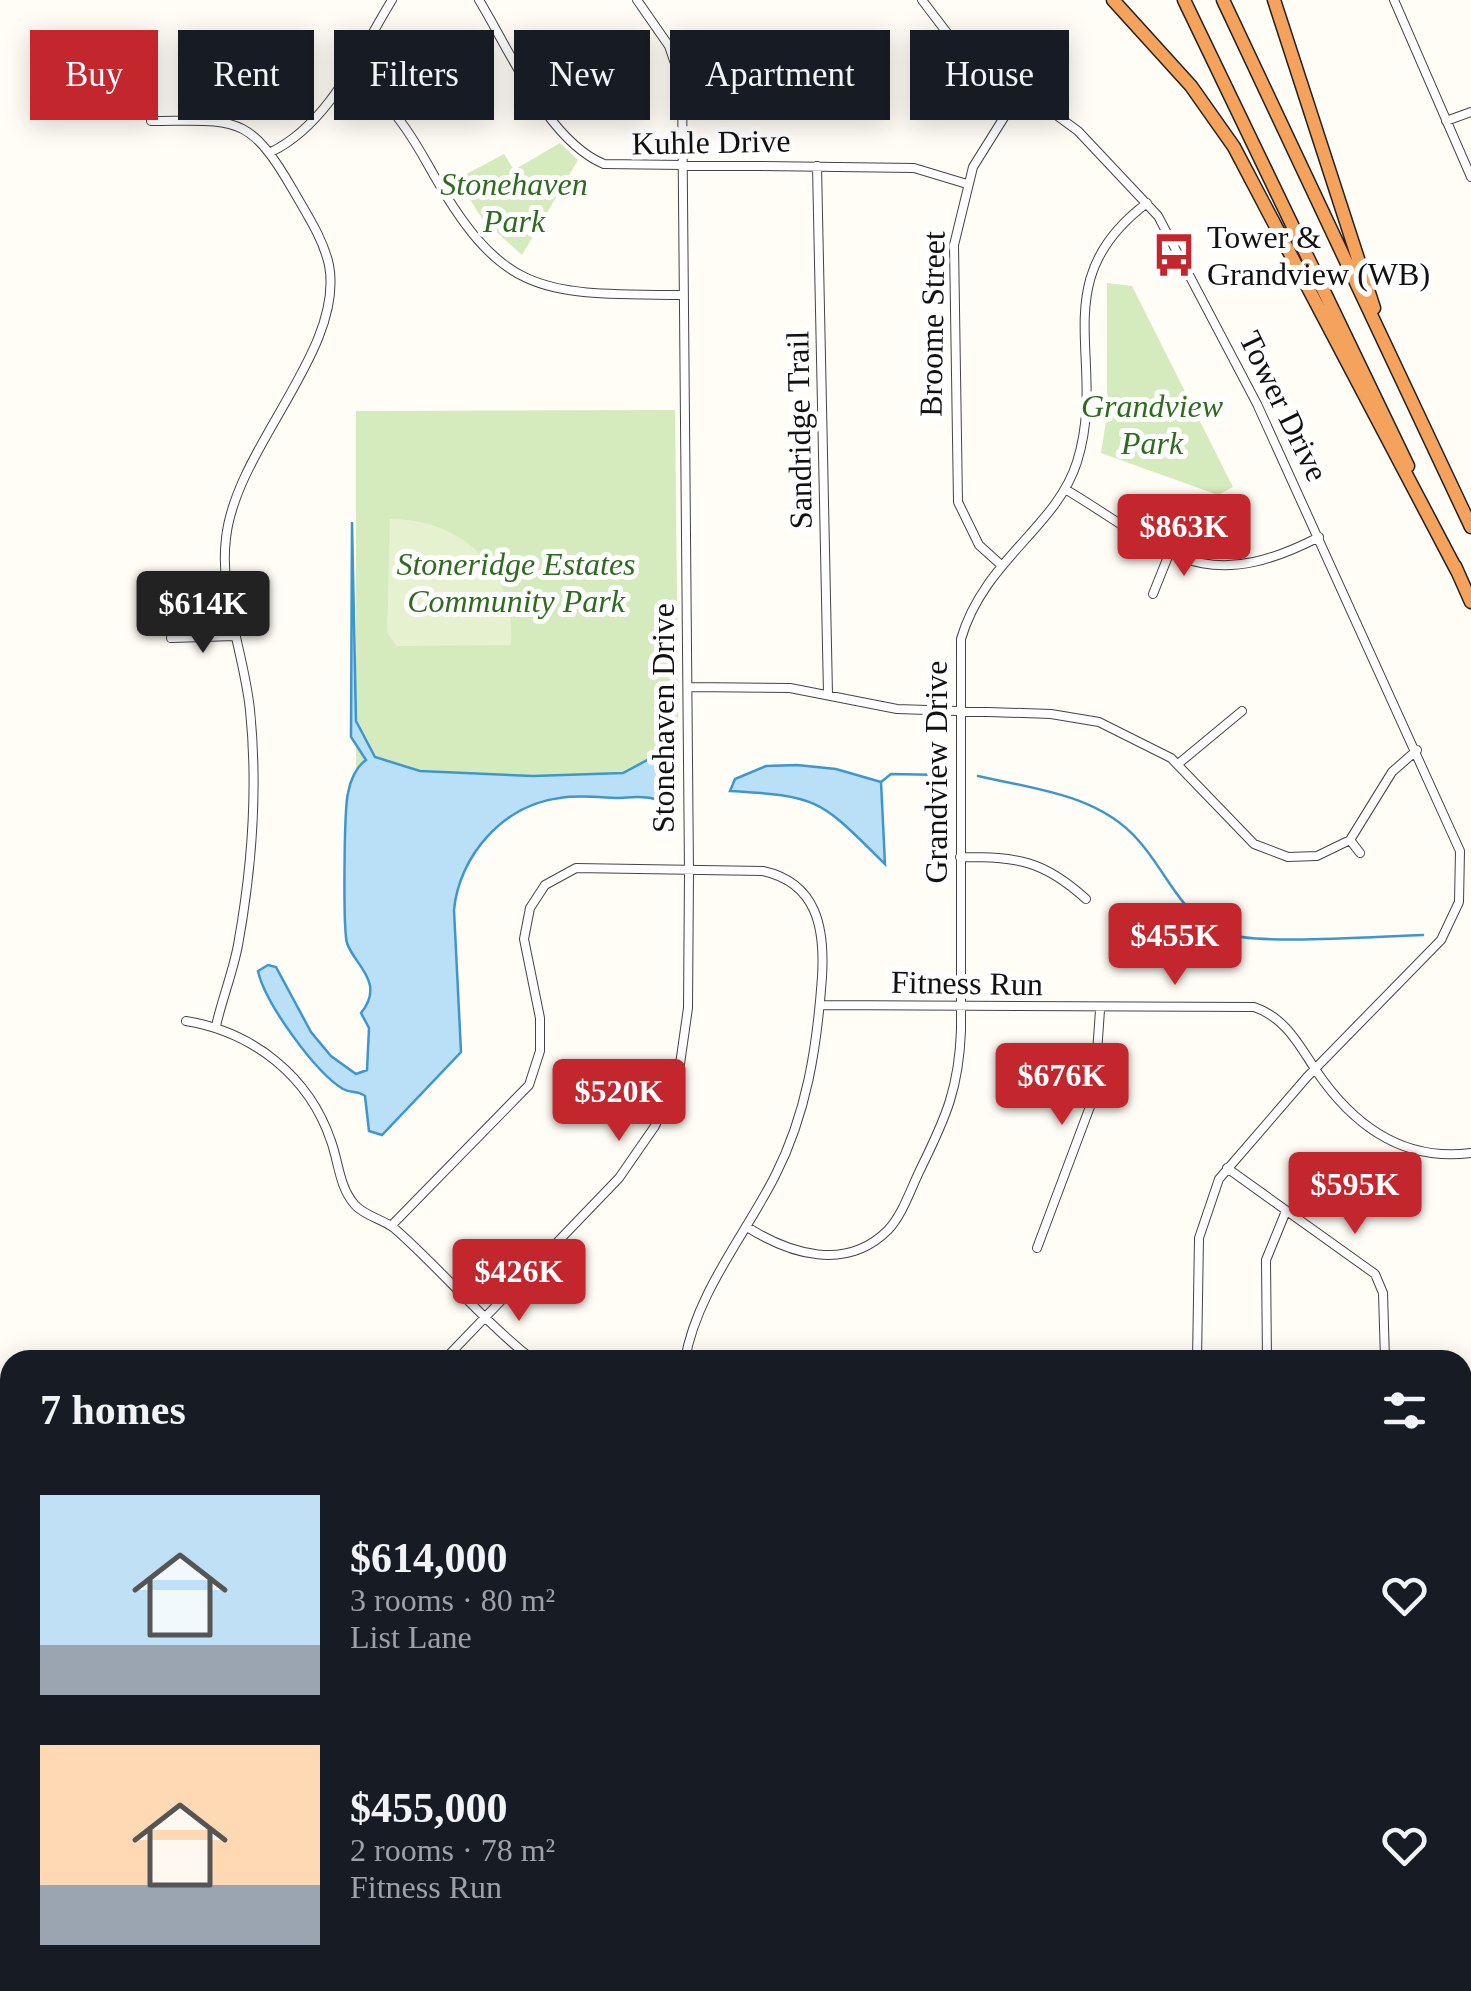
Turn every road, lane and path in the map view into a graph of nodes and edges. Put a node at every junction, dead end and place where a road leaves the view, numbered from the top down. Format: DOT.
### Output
graph roads {
  1 [pos="392,0"];
  2 [pos="479,0"];
  3 [pos="637,0"];
  4 [pos="922,0"];
  5 [pos="1113,0"];
  6 [pos="1184,0"];
  7 [pos="1223,0"];
  8 [pos="1274,0"];
  9 [pos="1394,0"];
  10 [pos="374,30"];
  11 [pos="945,30"];
  12 [pos="334,90"];
  13 [pos="1471,112"];
  14 [pos="402,120"];
  15 [pos="1001,120"];
  16 [pos="1065,120"];
  17 [pos="1446,120"];
  18 [pos="151,121"];
  19 [pos="271,152"];
  20 [pos="817,166"];
  21 [pos="683,168"];
  22 [pos="1471,177"];
  23 [pos="967,184"];
  24 [pos="1147,203"];
  25 [pos="684,295"];
  26 [pos="1436,453"];
  27 [pos="1065,489"];
  28 [pos="1471,527"];
  29 [pos="1319,537"];
  30 [pos="1170,554"];
  31 [pos="1000,564"];
  32 [pos="1457,571"];
  33 [pos="1153,594"];
  34 [pos="1471,602"];
  35 [pos="234,636"];
  36 [pos="171,638"];
  37 [pos="688,687"];
  38 [pos="828,694"];
  39 [pos="1242,711"];
  40 [pos="959,713"];
  41 [pos="1418,750"];
  42 [pos="1178,764"];
  43 [pos="1350,840"];
  44 [pos="1360,852"];
  45 [pos="960,856"];
  46 [pos="689,873"];
  47 [pos="1086,899"];
  48 [pos="820,1005"];
  49 [pos="962,1008"];
  50 [pos="1100,1010"];
  51 [pos="186,1021"];
  52 [pos="216,1026"];
  53 [pos="1315,1069"];
  54 [pos="1471,1153"];
  55 [pos="1227,1168"];
  56 [pos="1286,1211"];
  57 [pos="391,1226"];
  58 [pos="747,1226"];
  59 [pos="1037,1248"];
  60 [pos="482,1316"];
  61 [pos="453,1350"];
  62 [pos="521,1350"];
  63 [pos="687,1350"];
  64 [pos="1197,1350"];
  65 [pos="1267,1350"];
  66 [pos="1384,1350"];
  1 -- 10 [label="street"];
  2 -- 21 [label="street, Kuhle Drive"];
  3 -- 21 [label="street, Stonehaven Drive"];
  4 -- 11 [label="street, Tower Drive"];
  5 -- 32 [label="highway"];
  6 -- 32 [label="highway"];
  7 -- 26 [label="highway"];
  8 -- 26 [label="highway"];
  9 -- 17 [label="street"];
  12 -- 19 [label="street"];
  13 -- 17 [label="street"];
  14 -- 25 [label="street"];
  15 -- 23 [label="street, Broome Street"];
  16 -- 24 [label="street, Tower Drive"];
  17 -- 22 [label="street"];
  18 -- 19 [label="street"];
  19 -- 35 [label="street"];
  20 -- 21 [label="street, Kuhle Drive"];
  20 -- 23 [label="street, Kuhle Drive"];
  20 -- 38 [label="street, Sandridge Trail"];
  21 -- 25 [label="street, Stonehaven Drive"];
  23 -- 31 [label="street, Broome Street"];
  24 -- 27 [label="street, Grandview Drive"];
  24 -- 29 [label="street, Tower Drive"];
  25 -- 37 [label="street, Stonehaven Drive"];
  26 -- 28 [label="highway"];
  27 -- 30 [label="street"];
  27 -- 31 [label="street, Grandview Drive"];
  29 -- 30 [label="street"];
  29 -- 41 [label="street, Tower Drive"];
  30 -- 33 [label="street"];
  31 -- 40 [label="street, Grandview Drive"];
  32 -- 34 [label="highway"];
  35 -- 36 [label="street"];
  35 -- 52 [label="street"];
  37 -- 38 [label="street"];
  37 -- 46 [label="street, Stonehaven Drive"];
  38 -- 40 [label="street"];
  39 -- 42 [label="street"];
  40 -- 42 [label="street"];
  40 -- 45 [label="street, Grandview Drive"];
  41 -- 43 [label="street"];
  41 -- 53 [label="street, Tower Drive"];
  42 -- 43 [label="street"];
  43 -- 44 [label="street"];
  45 -- 47 [label="street"];
  45 -- 49 [label="street, Grandview Drive"];
  46 -- 48 [label="street"];
  46 -- 57 [label="street"];
  46 -- 60 [label="street, Stonehaven Drive"];
  48 -- 49 [label="street, Fitness Run"];
  48 -- 58 [label="street"];
  49 -- 50 [label="street, Fitness Run"];
  49 -- 58 [label="street, Grandview Drive"];
  50 -- 53 [label="street, Fitness Run"];
  50 -- 59 [label="street"];
  51 -- 52 [label="street"];
  52 -- 57 [label="street"];
  53 -- 54 [label="street, Fitness Run"];
  53 -- 55 [label="street, Tower Drive"];
  55 -- 56 [label="street"];
  55 -- 64 [label="street, Tower Drive"];
  56 -- 65 [label="street"];
  56 -- 66 [label="street"];
  57 -- 60 [label="street"];
  58 -- 63 [label="street"];
  60 -- 61 [label="street, Stonehaven Drive"];
  60 -- 62 [label="street"];
}
